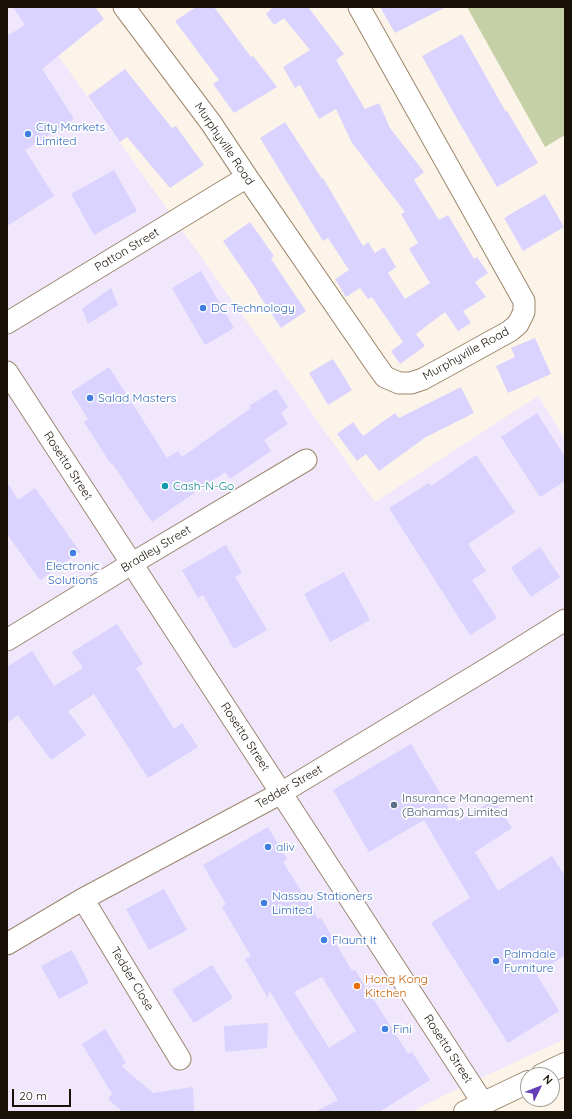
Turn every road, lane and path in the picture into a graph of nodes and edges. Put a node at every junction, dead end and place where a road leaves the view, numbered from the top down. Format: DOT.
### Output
graph roads {
  1 [pos="124,7"];
  2 [pos="359,7"];
  3 [pos="247,178"];
  4 [pos="7,322"];
  5 [pos="7,372"];
  6 [pos="306,460"];
  7 [pos="131,564"];
  8 [pos="565,620"];
  9 [pos="7,640"];
  10 [pos="281,793"];
  11 [pos="83,899"];
  12 [pos="7,944"];
  13 [pos="180,1059"];
  14 [pos="520,1086"];
  15 [pos="474,1108"];
  1 -- 3 [label="street, Murphyville Road"];
  2 -- 3 [label="street, Murphyville Road"];
  3 -- 4 [label="street, Patton Street"];
  5 -- 7 [label="street, Rosetta Street"];
  6 -- 7 [label="street, Bradley Street"];
  7 -- 9 [label="street, Bradley Street"];
  7 -- 10 [label="street, Rosetta Street"];
  8 -- 10 [label="street, Tedder Street"];
  10 -- 11 [label="street, Tedder Street"];
  10 -- 15 [label="street, Rosetta Street"];
  11 -- 12 [label="street, Tedder Street"];
  11 -- 13 [label="street, Tedder Close"];
  14 -- 15 [label="main road"];
}
